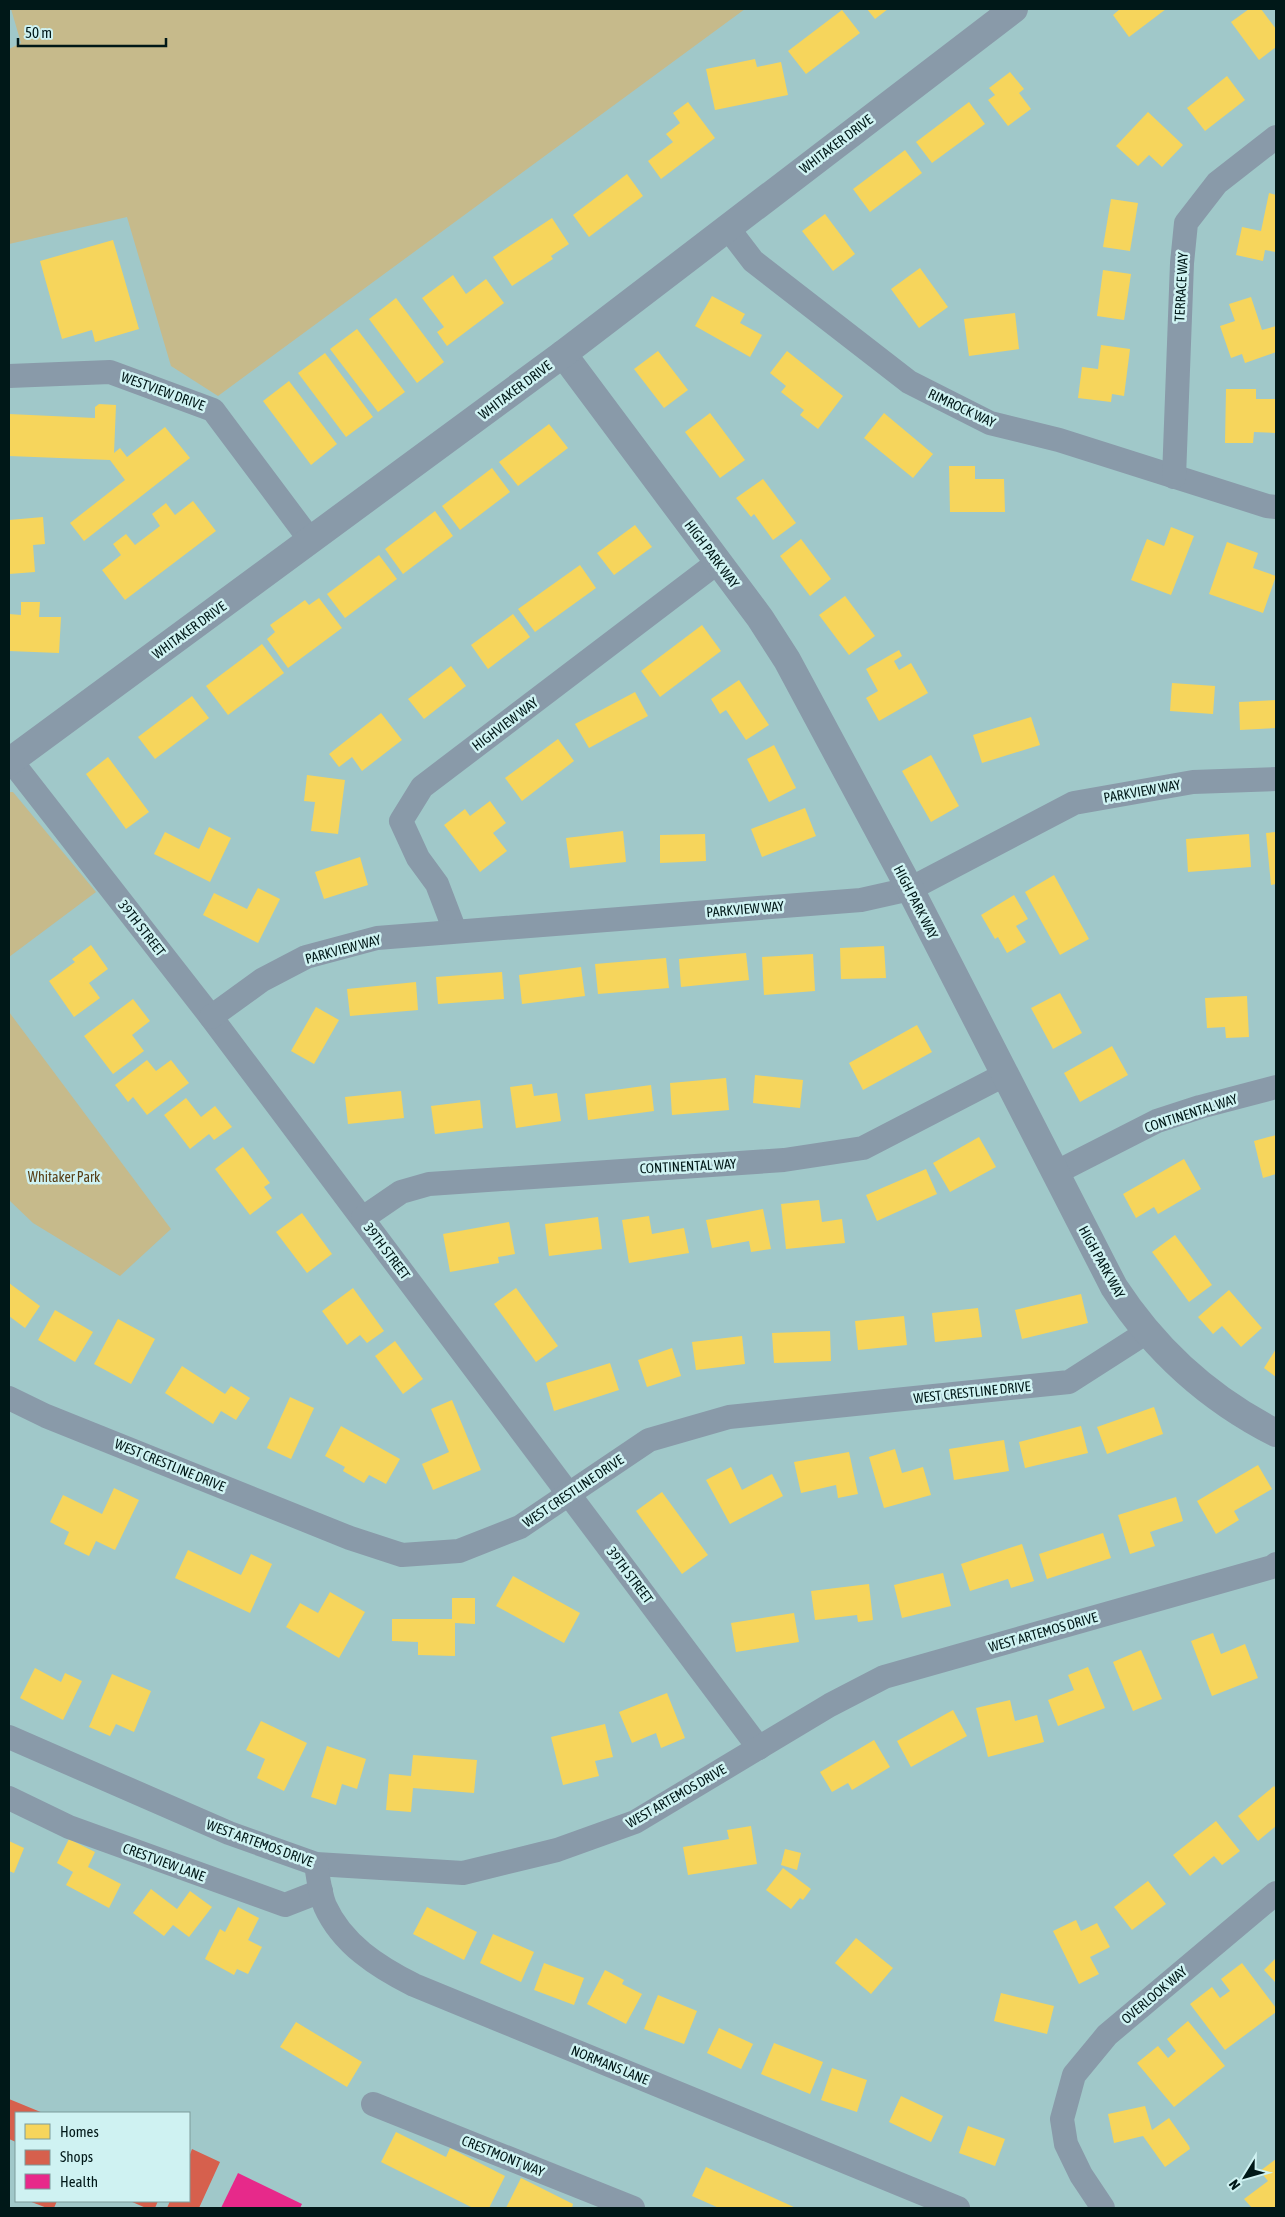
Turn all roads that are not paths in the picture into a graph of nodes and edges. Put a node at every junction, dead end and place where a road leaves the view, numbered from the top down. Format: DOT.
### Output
graph roads {
  1 [pos="1014,9"];
  2 [pos="1276,137"];
  3 [pos="727,227"];
  4 [pos="563,354"];
  5 [pos="9,376"];
  6 [pos="1174,477"];
  7 [pos="1276,507"];
  8 [pos="311,541"];
  9 [pos="718,562"];
  10 [pos="10,760"];
  11 [pos="1276,779"];
  12 [pos="910,889"];
  13 [pos="455,931"];
  14 [pos="211,1017"];
  15 [pos="1004,1075"];
  16 [pos="1276,1087"];
  17 [pos="1055,1173"];
  18 [pos="363,1218"];
  19 [pos="1147,1332"];
  20 [pos="9,1398"];
  21 [pos="1276,1433"];
  22 [pos="570,1493"];
  23 [pos="1276,1564"];
  24 [pos="9,1737"];
  25 [pos="759,1748"];
  26 [pos="9,1798"];
  27 [pos="316,1864"];
  28 [pos="321,1891"];
  29 [pos="1276,1893"];
  30 [pos="373,2104"];
  31 [pos="633,2208"];
  32 [pos="958,2208"];
  33 [pos="1104,2208"];
  1 -- 3 [label="street, WHITAKER DRIVE"];
  2 -- 6 [label="street, TERRACE WAY"];
  3 -- 4 [label="street, WHITAKER DRIVE"];
  3 -- 6 [label="street, RIMROCK WAY"];
  4 -- 8 [label="street, WHITAKER DRIVE"];
  4 -- 9 [label="street, HIGH PARK WAY"];
  5 -- 8 [label="street, WESTVIEW DRIVE"];
  6 -- 7 [label="street, RIMROCK WAY"];
  8 -- 10 [label="street, WHITAKER DRIVE"];
  9 -- 12 [label="street, HIGH PARK WAY"];
  9 -- 13 [label="street, HIGHVIEW WAY"];
  10 -- 14 [label="street, 39TH STREET"];
  11 -- 12 [label="street, PARKVIEW WAY"];
  12 -- 13 [label="street, PARKVIEW WAY"];
  12 -- 15 [label="street, HIGH PARK WAY"];
  13 -- 14 [label="street, PARKVIEW WAY"];
  14 -- 18 [label="street, 39TH STREET"];
  15 -- 17 [label="street, HIGH PARK WAY"];
  15 -- 18 [label="street, CONTINENTAL WAY"];
  16 -- 17 [label="street, CONTINENTAL WAY"];
  17 -- 19 [label="street, HIGH PARK WAY"];
  18 -- 22 [label="street, 39TH STREET"];
  19 -- 21 [label="street, HIGH PARK WAY"];
  19 -- 22 [label="street, WEST CRESTLINE DRIVE"];
  20 -- 22 [label="street, WEST CRESTLINE DRIVE"];
  22 -- 25 [label="street, 39TH STREET"];
  23 -- 25 [label="street, WEST ARTEMOS DRIVE"];
  24 -- 27 [label="street, WEST ARTEMOS DRIVE"];
  25 -- 27 [label="street, WEST ARTEMOS DRIVE"];
  26 -- 28 [label="street, CRESTVIEW LANE"];
  27 -- 28 [label="street, NORMANS LANE"];
  28 -- 32 [label="street, NORMANS LANE"];
  29 -- 33 [label="street, OVERLOOK WAY"];
  30 -- 31 [label="street, CRESTMONT WAY"];
}
